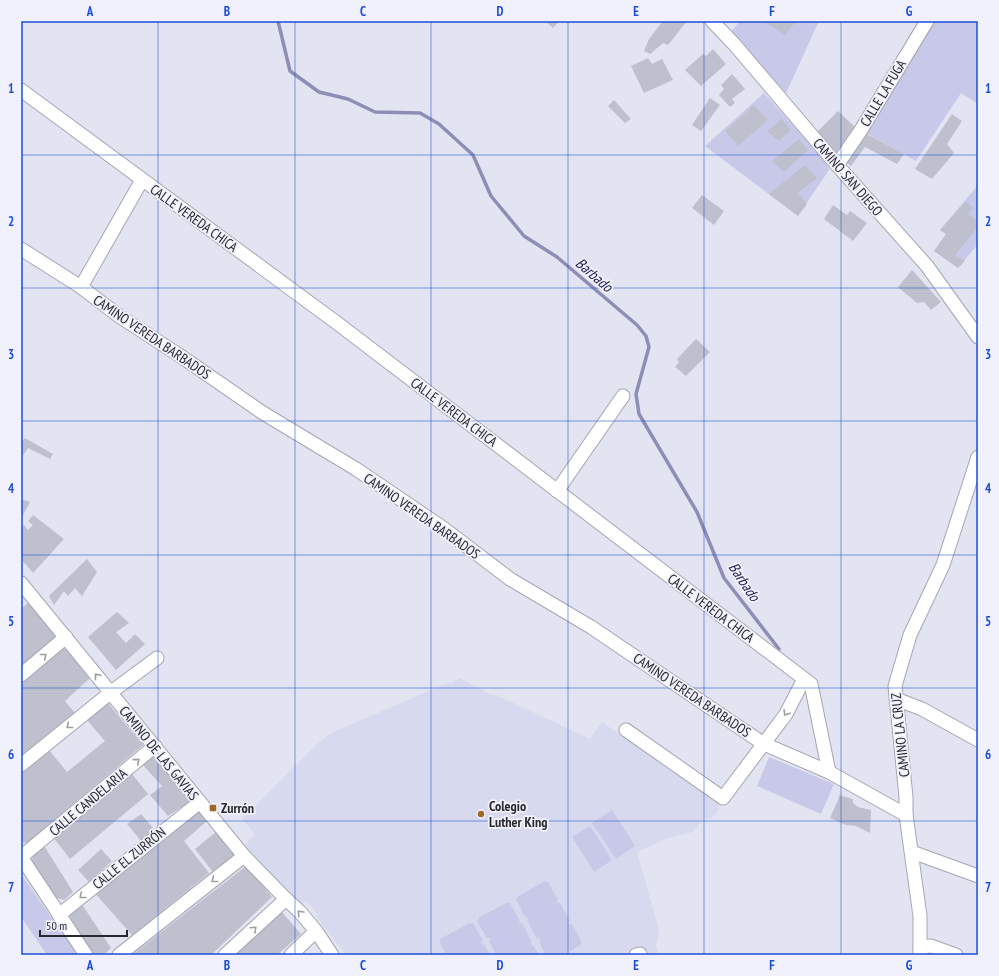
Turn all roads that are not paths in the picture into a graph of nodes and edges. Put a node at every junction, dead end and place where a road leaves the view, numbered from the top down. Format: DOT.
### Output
graph roads {
  1 [pos="712,21"];
  2 [pos="927,21"];
  3 [pos="21,90"];
  4 [pos="837,165"];
  5 [pos="142,180"];
  6 [pos="21,249"];
  7 [pos="81,288"];
  8 [pos="978,337"];
  9 [pos="623,396"];
  10 [pos="978,457"];
  11 [pos="557,491"];
  12 [pos="21,584"];
  13 [pos="66,637"];
  14 [pos="157,658"];
  15 [pos="21,675"];
  16 [pos="804,679"];
  17 [pos="110,693"];
  18 [pos="896,699"];
  19 [pos="626,730"];
  20 [pos="978,740"];
  21 [pos="764,744"];
  22 [pos="155,746"];
  23 [pos="21,765"];
  24 [pos="829,772"];
  25 [pos="200,802"];
  26 [pos="906,815"];
  27 [pos="912,852"];
  28 [pos="244,856"];
  29 [pos="21,857"];
  30 [pos="978,876"];
  31 [pos="286,899"];
  32 [pos="59,915"];
  33 [pos="316,931"];
  34 [pos="920,951"];
  35 [pos="86,955"];
  36 [pos="119,955"];
  37 [pos="225,955"];
  38 [pos="291,955"];
  39 [pos="332,955"];
  40 [pos="956,955"];
  1 -- 4 [label="street, CAMINO SAN DIEGO"];
  2 -- 4 [label="street, CALLE LA FUGA"];
  3 -- 5 [label="street, CALLE VEREDA CHICA"];
  4 -- 8 [label="street, CAMINO SAN DIEGO"];
  5 -- 7 [label="street"];
  5 -- 11 [label="street, CALLE VEREDA CHICA"];
  6 -- 7 [label="street, CAMINO VEREDA BARBADOS"];
  7 -- 21 [label="street, CAMINO VEREDA BARBADOS"];
  9 -- 11 [label="street"];
  10 -- 18 [label="street, CAMINO LA CRUZ"];
  11 -- 16 [label="street, CALLE VEREDA CHICA"];
  12 -- 13 [label="street, CAMINO DE LAS GAVIAS"];
  15 -- 13 [label="street, one-way"];
  17 -- 13 [label="street, CAMINO DE LAS GAVIAS, one-way"];
  14 -- 17 [label="street"];
  16 -- 21 [label="street, one-way"];
  16 -- 24 [label="street, CALLE VEREDA CHICA"];
  17 -- 22 [label="street, CAMINO DE LAS GAVIAS"];
  17 -- 23 [label="street, one-way"];
  18 -- 20 [label="street"];
  18 -- 26 [label="street, CAMINO LA CRUZ"];
  19 -- 21 [label="street"];
  21 -- 24 [label="street, CAMINO VEREDA BARBADOS"];
  22 -- 25 [label="street, CAMINO DE LAS GAVIAS"];
  29 -- 22 [label="street, CALLE CANDELARIA, one-way"];
  24 -- 26 [label="street, CAMINO VEREDA BARBADOS"];
  25 -- 28 [label="street, CAMINO DE LAS GAVIAS"];
  25 -- 32 [label="street, CALLE EL ZURRÓN, one-way"];
  26 -- 27 [label="street, CAMINO LA CRUZ"];
  27 -- 30 [label="street"];
  27 -- 34 [label="street, CAMINO LA CRUZ"];
  28 -- 31 [label="street, CAMINO DE LAS GAVIAS"];
  28 -- 36 [label="street, one-way"];
  29 -- 32 [label="street"];
  33 -- 31 [label="street, CAMINO DE LAS GAVIAS, one-way"];
  37 -- 31 [label="street, one-way"];
  32 -- 35 [label="street"];
  33 -- 38 [label="street"];
  33 -- 39 [label="street, CAMINO DE LAS GAVIAS"];
  34 -- 40 [label="street"];
}
